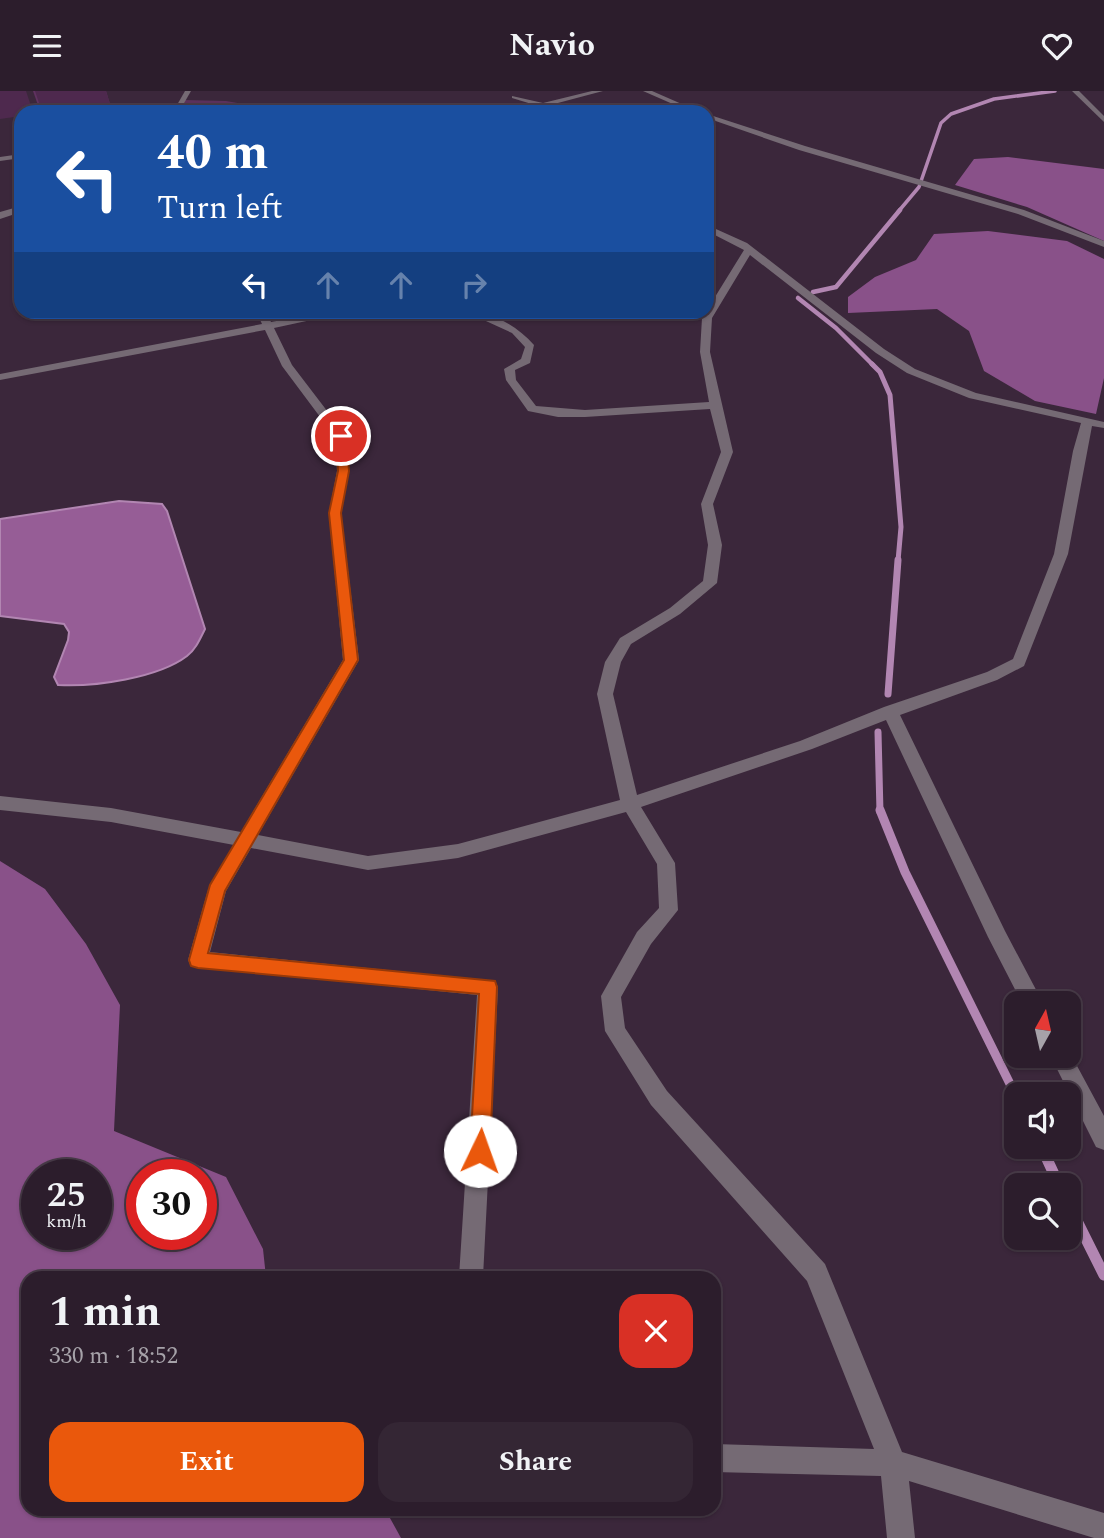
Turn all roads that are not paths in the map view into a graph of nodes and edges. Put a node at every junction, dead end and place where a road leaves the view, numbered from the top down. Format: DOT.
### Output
graph roads {
  1 [pos="600,91"];
  2 [pos="646,91"];
  3 [pos="1075,91"];
  4 [pos="514,94"];
  5 [pos="509,104"];
  6 [pos="542,105"];
  7 [pos="680,105"];
  8 [pos="714,118"];
  9 [pos="1104,120"];
  10 [pos="714,232"];
  11 [pos="1104,244"];
  12 [pos="748,249"];
  13 [pos="714,306"];
  14 [pos="265,319"];
  15 [pos="308,319"];
  16 [pos="488,319"];
  17 [pos="707,319"];
  18 [pos="269,327"];
  19 [pos="0,377"];
  20 [pos="715,405"];
  21 [pos="1087,422"];
  22 [pos="1104,425"];
  23 [pos="890,711"];
  24 [pos="0,803"];
  25 [pos="630,804"];
  26 [pos="246,839"];
  27 [pos="1027,991"];
  28 [pos="1067,1068"];
  29 [pos="1104,1139"];
  30 [pos="471,1271"];
  31 [pos="721,1458"];
  32 [pos="893,1463"];
  33 [pos="1104,1527"];
  34 [pos="901,1538"];
  1 -- 6 [label="street"];
  2 -- 7 [label="street"];
  3 -- 9 [label="street"];
  4 -- 5 [label="street"];
  4 -- 6 [label="street"];
  8 -- 11 [label="street"];
  10 -- 12 [label="street"];
  12 -- 13 [label="street"];
  12 -- 21 [label="street"];
  14 -- 18 [label="street"];
  15 -- 18 [label="street"];
  16 -- 20 [label="street"];
  17 -- 20 [label="street"];
  18 -- 19 [label="street"];
  18 -- 26 [label="street"];
  20 -- 25 [label="street"];
  21 -- 22 [label="street"];
  21 -- 23 [label="street"];
  23 -- 25 [label="street"];
  23 -- 27 [label="street"];
  24 -- 26 [label="street"];
  25 -- 26 [label="street"];
  25 -- 32 [label="street"];
  26 -- 30 [label="street"];
  28 -- 29 [label="street"];
  31 -- 32 [label="street"];
  32 -- 33 [label="street"];
  32 -- 34 [label="street"];
}
